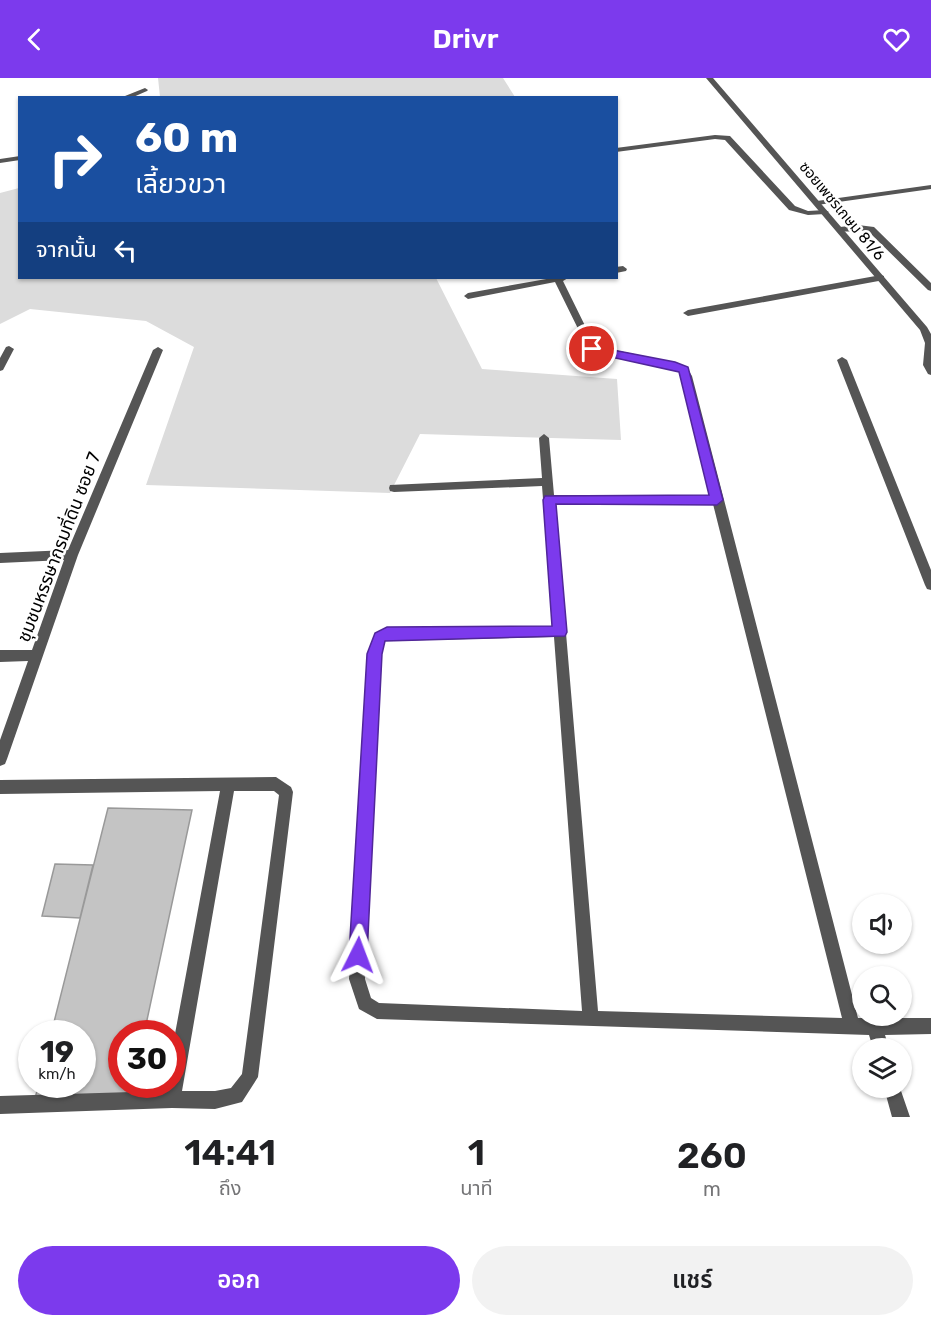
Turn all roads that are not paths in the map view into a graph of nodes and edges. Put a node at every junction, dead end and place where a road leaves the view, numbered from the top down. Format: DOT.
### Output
graph roads {
  1 [pos="709,78"];
  2 [pos="145,90"];
  3 [pos="128,96"];
  4 [pos="618,150"];
  5 [pos="18,158"];
  6 [pos="0,161"];
  7 [pos="931,187"];
  8 [pos="817,203"];
  9 [pos="825,212"];
  10 [pos="840,229"];
  11 [pos="881,278"];
  12 [pos="555,279"];
  13 [pos="560,279"];
  14 [pos="931,288"];
  15 [pos="468,296"];
  16 [pos="688,313"];
  17 [pos="9,349"];
  18 [pos="158,350"];
  19 [pos="842,360"];
  20 [pos="0,368"];
  21 [pos="931,372"];
  22 [pos="544,438"];
  23 [pos="548,482"];
  24 [pos="394,488"];
  25 [pos="549,500"];
  26 [pos="717,500"];
  27 [pos="72,555"];
  28 [pos="0,558"];
  29 [pos="931,585"];
  30 [pos="560,632"];
  31 [pos="37,655"];
  32 [pos="0,656"];
  33 [pos="0,759"];
  34 [pos="228,784"];
  35 [pos="0,787"];
  36 [pos="591,1019"];
  37 [pos="852,1026"];
  38 [pos="931,1026"];
  39 [pos="875,1027"];
  40 [pos="878,1038"];
  41 [pos="895,1098"];
  42 [pos="172,1099"];
  43 [pos="0,1106"];
  44 [pos="901,1117"];
  1 -- 8 [label="street, ซอยเพชรเกษม 81/6"];
  2 -- 3 [label="street"];
  4 -- 9 [label="street"];
  5 -- 6 [label="street"];
  7 -- 8 [label="street"];
  8 -- 9 [label="street, ซอยเพชรเกษม 81/6"];
  9 -- 10 [label="street, ซอยเพชรเกษม 81/6"];
  10 -- 11 [label="street, ซอยเพชรเกษม 81/6"];
  10 -- 14 [label="street"];
  11 -- 16 [label="street"];
  11 -- 21 [label="street, ซอยเพชรเกษม 81/6"];
  12 -- 15 [label="street"];
  13 -- 26 [label="street"];
  17 -- 20 [label="street"];
  18 -- 27 [label="street, ชุมชนหรรษากรมที่ดิน ซอย 7"];
  19 -- 29 [label="street"];
  22 -- 23 [label="street"];
  23 -- 24 [label="street"];
  23 -- 25 [label="street"];
  25 -- 26 [label="street"];
  25 -- 30 [label="street"];
  26 -- 37 [label="street"];
  27 -- 28 [label="street"];
  27 -- 31 [label="street, ชุมชนหรรษากรมที่ดิน ซอย 7"];
  30 -- 36 [label="street"];
  30 -- 36 [label="street"];
  31 -- 32 [label="street"];
  31 -- 33 [label="street, ชุมชนหรรษากรมที่ดิน ซอย 7"];
  34 -- 35 [label="street"];
  34 -- 42 [label="street"];
  34 -- 42 [label="street"];
  36 -- 37 [label="street"];
  37 -- 39 [label="street"];
  38 -- 39 [label="street"];
  39 -- 40 [label="street"];
  41 -- 44 [label="street"];
  42 -- 43 [label="street"];
}
